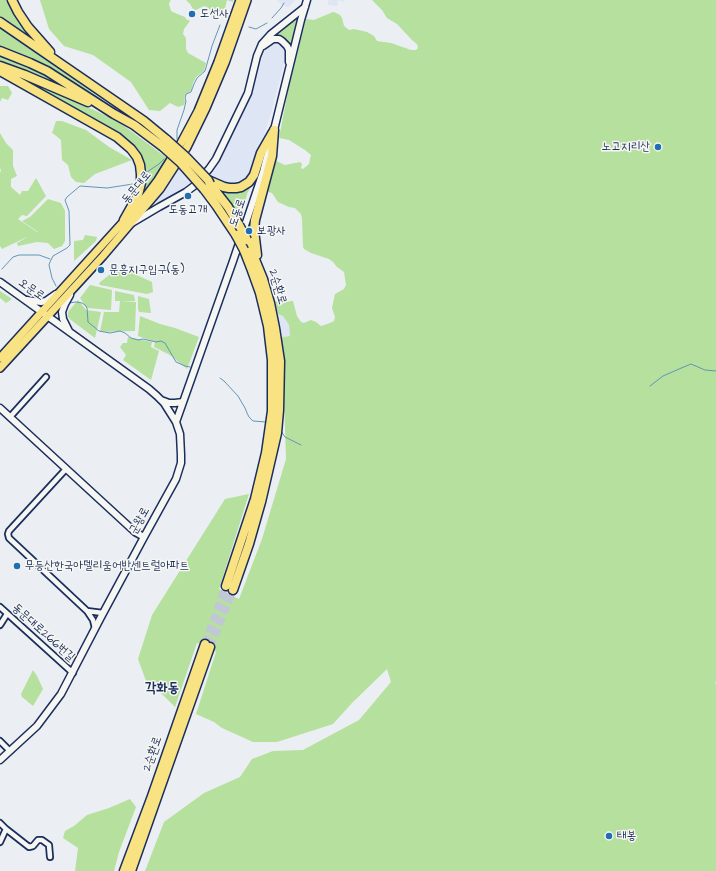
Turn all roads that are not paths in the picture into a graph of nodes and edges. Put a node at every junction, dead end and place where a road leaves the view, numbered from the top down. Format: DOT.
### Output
graph roads {
  1 [pos="12,0"];
  2 [pos="240,0"];
  3 [pos="247,0"];
  4 [pos="307,0"];
  5 [pos="305,7"];
  6 [pos="0,22"];
  7 [pos="259,49"];
  8 [pos="0,51"];
  9 [pos="0,66"];
  10 [pos="290,67"];
  11 [pos="67,68"];
  12 [pos="0,71"];
  13 [pos="114,114"];
  14 [pos="274,130"];
  15 [pos="165,143"];
  16 [pos="208,184"];
  17 [pos="126,223"];
  18 [pos="259,270"];
  19 [pos="0,282"];
  20 [pos="64,288"];
  21 [pos="72,291"];
  22 [pos="26,300"];
  23 [pos="42,312"];
  24 [pos="48,316"];
  25 [pos="70,332"];
  26 [pos="0,358"];
  27 [pos="0,368"];
  28 [pos="46,377"];
  29 [pos="161,400"];
  30 [pos="183,402"];
  31 [pos="0,408"];
  32 [pos="10,417"];
  33 [pos="176,422"];
  34 [pos="66,469"];
  35 [pos="144,537"];
  36 [pos="0,607"];
  37 [pos="87,611"];
  38 [pos="103,613"];
  39 [pos="7,614"];
  40 [pos="0,625"];
  41 [pos="95,628"];
  42 [pos="207,646"];
  43 [pos="73,673"];
  44 [pos="0,741"];
  45 [pos="10,751"];
  46 [pos="0,760"];
  47 [pos="153,800"];
  48 [pos="0,823"];
  49 [pos="6,829"];
  50 [pos="0,842"];
  51 [pos="50,857"];
  52 [pos="124,871"];
  53 [pos="131,871"];
  1 -- 11 [label="highway"];
  2 -- 17 [label="main road, 동문대로"];
  3 -- 17 [label="main road, 동문대로"];
  4 -- 5 [label="main road"];
  5 -- 7 [label="main road, 동문대로"];
  5 -- 10 [label="main road, 도동로"];
  6 -- 11 [label="highway"];
  7 -- 10 [label="main road"];
  7 -- 17 [label="main road, 동문대로"];
  8 -- 13 [label="highway"];
  9 -- 13 [label="highway"];
  10 -- 14 [label="main road, 도동로"];
  11 -- 15 [label="highway, 2순환로"];
  12 -- 17 [label="highway"];
  13 -- 15 [label="highway, 2순환로"];
  14 -- 16 [label="highway"];
  14 -- 18 [label="highway"];
  14 -- 30 [label="main road, 도동로"];
  15 -- 16 [label="highway, 2순환로, bridge"];
  16 -- 18 [label="highway, 2순환로, bridge"];
  16 -- 18 [label="highway, 2순환로, bridge"];
  17 -- 20 [label="main road, 동문대로"];
  17 -- 21 [label="main road, 동문대로"];
  19 -- 22 [label="main road, 오문로"];
  20 -- 22 [label="main road"];
  20 -- 23 [label="main road, 동문대로"];
  21 -- 24 [label="main road, 동문대로"];
  21 -- 25 [label="main road"];
  22 -- 23 [label="main road, 오문로"];
  23 -- 24 [label="main road, 오문로"];
  23 -- 26 [label="main road, 동문대로"];
  24 -- 25 [label="main road, 군왕로"];
  24 -- 27 [label="main road, 동문대로"];
  25 -- 29 [label="main road, 군왕로"];
  28 -- 32 [label="street"];
  29 -- 30 [label="main road"];
  29 -- 33 [label="main road, 군왕로"];
  30 -- 33 [label="main road, 도동로"];
  31 -- 32 [label="main road"];
  32 -- 34 [label="main road"];
  33 -- 35 [label="main road, 군왕로"];
  34 -- 35 [label="main road"];
  34 -- 37 [label="street"];
  35 -- 38 [label="main road, 군왕로"];
  36 -- 39 [label="street, 동문대로266번길"];
  37 -- 38 [label="street"];
  37 -- 41 [label="street"];
  38 -- 41 [label="main road, 군왕로"];
  39 -- 40 [label="street"];
  39 -- 43 [label="street, 동문대로266번길"];
  41 -- 43 [label="main road, 군왕로"];
  42 -- 47 [label="highway, 2순환로"];
  43 -- 45 [label="main road, 군왕로"];
  44 -- 45 [label="street"];
  45 -- 46 [label="main road, 군왕로"];
  47 -- 52 [label="highway, 2순환로"];
  47 -- 53 [label="highway, 2순환로"];
  48 -- 49 [label="street"];
  49 -- 50 [label="street"];
  49 -- 51 [label="street"];
}
